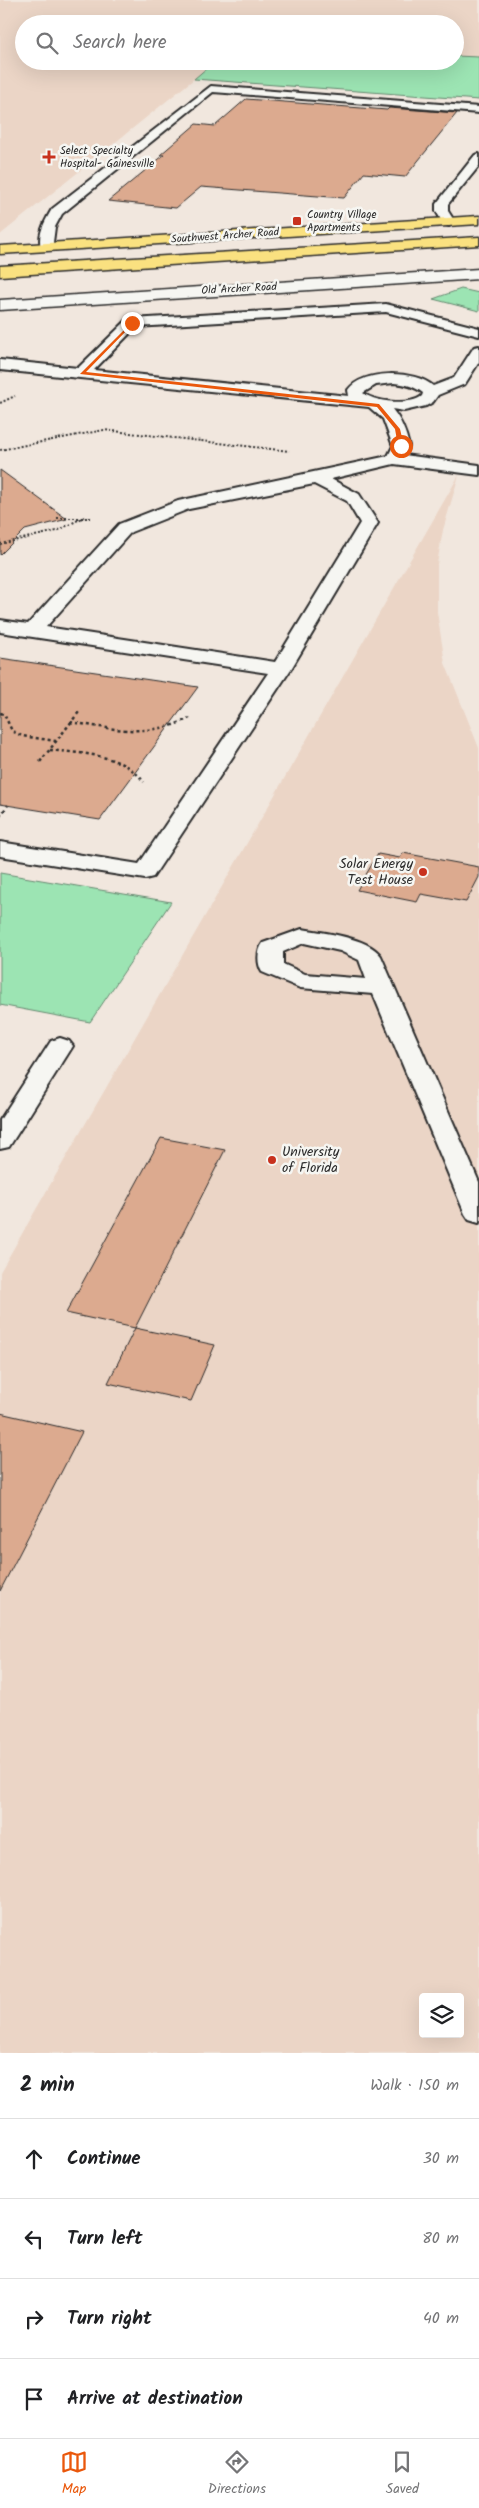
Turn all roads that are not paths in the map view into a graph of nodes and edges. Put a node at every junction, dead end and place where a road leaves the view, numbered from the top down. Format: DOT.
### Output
graph roads {
  1 [pos="479,110"];
  2 [pos="479,158"];
  3 [pos="479,220"];
  4 [pos="449,222"];
  5 [pos="479,241"];
  6 [pos="46,247"];
  7 [pos="0,250"];
  8 [pos="0,271"];
  9 [pos="479,274"];
  10 [pos="0,305"];
  11 [pos="479,332"];
  12 [pos="479,350"];
  13 [pos="0,365"];
  14 [pos="82,373"];
  15 [pos="431,392"];
  16 [pos="379,406"];
  17 [pos="397,452"];
  18 [pos="470,452"];
  19 [pos="479,470"];
  20 [pos="316,478"];
  21 [pos="0,626"];
  22 [pos="32,631"];
  23 [pos="281,669"];
  24 [pos="0,849"];
  25 [pos="382,987"];
  26 [pos="60,1046"];
  27 [pos="0,1141"];
  28 [pos="479,1214"];
  1 -- 6 [label="lane"];
  2 -- 4 [label="lane"];
  3 -- 4 [label="main road, Southwest Archer Road"];
  4 -- 6 [label="main road, Southwest Archer Road"];
  5 -- 8 [label="main road, Southwest Archer Road"];
  6 -- 7 [label="main road, Southwest Archer Road"];
  6 -- 8 [label="main road"];
  9 -- 10 [label="street, Old Archer Road"];
  11 -- 14 [label="lane"];
  12 -- 15 [label="lane"];
  13 -- 14 [label="lane"];
  14 -- 16 [label="lane"];
  15 -- 16 [label="lane"];
  15 -- 16 [label="lane"];
  16 -- 17 [label="lane"];
  17 -- 18 [label="lane"];
  17 -- 19 [label="lane"];
  17 -- 20 [label="lane"];
  20 -- 22 [label="lane"];
  20 -- 23 [label="lane"];
  21 -- 22 [label="lane"];
  22 -- 23 [label="lane"];
  23 -- 24 [label="lane"];
  25 -- 28 [label="lane"];
  26 -- 27 [label="lane"];
}
